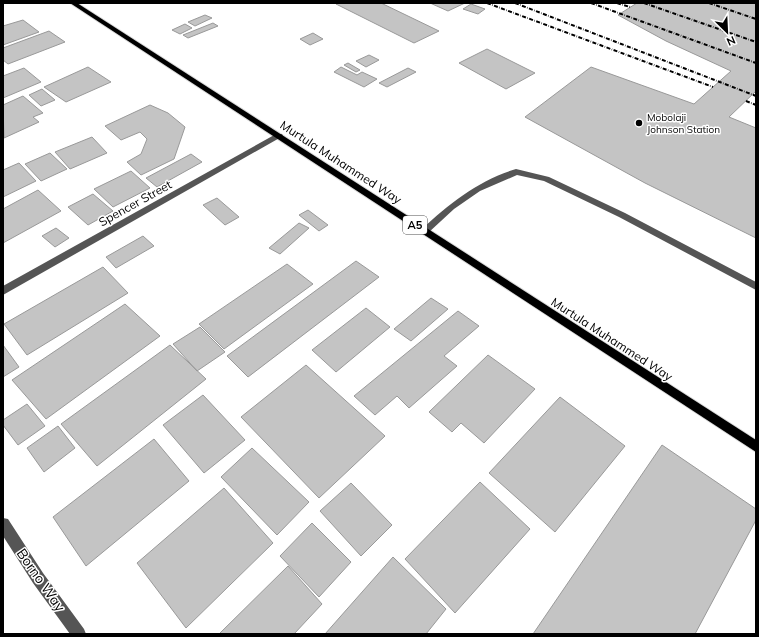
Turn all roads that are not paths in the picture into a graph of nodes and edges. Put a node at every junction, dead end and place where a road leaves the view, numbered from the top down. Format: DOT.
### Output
graph roads {
  1 [pos="73,3"];
  2 [pos="279,136"];
  3 [pos="425,231"];
  4 [pos="756,286"];
  5 [pos="3,291"];
  6 [pos="756,447"];
  7 [pos="3,524"];
  8 [pos="79,634"];
  1 -- 2 [label="main road, Murtula Muhammed Way / A5"];
  2 -- 3 [label="main road, Murtula Muhammed Way / A5"];
  2 -- 5 [label="street, Spencer Street"];
  3 -- 4 [label="street"];
  3 -- 6 [label="main road, Murtula Muhammed Way / A5"];
  7 -- 8 [label="street, Borno Way"];
}
